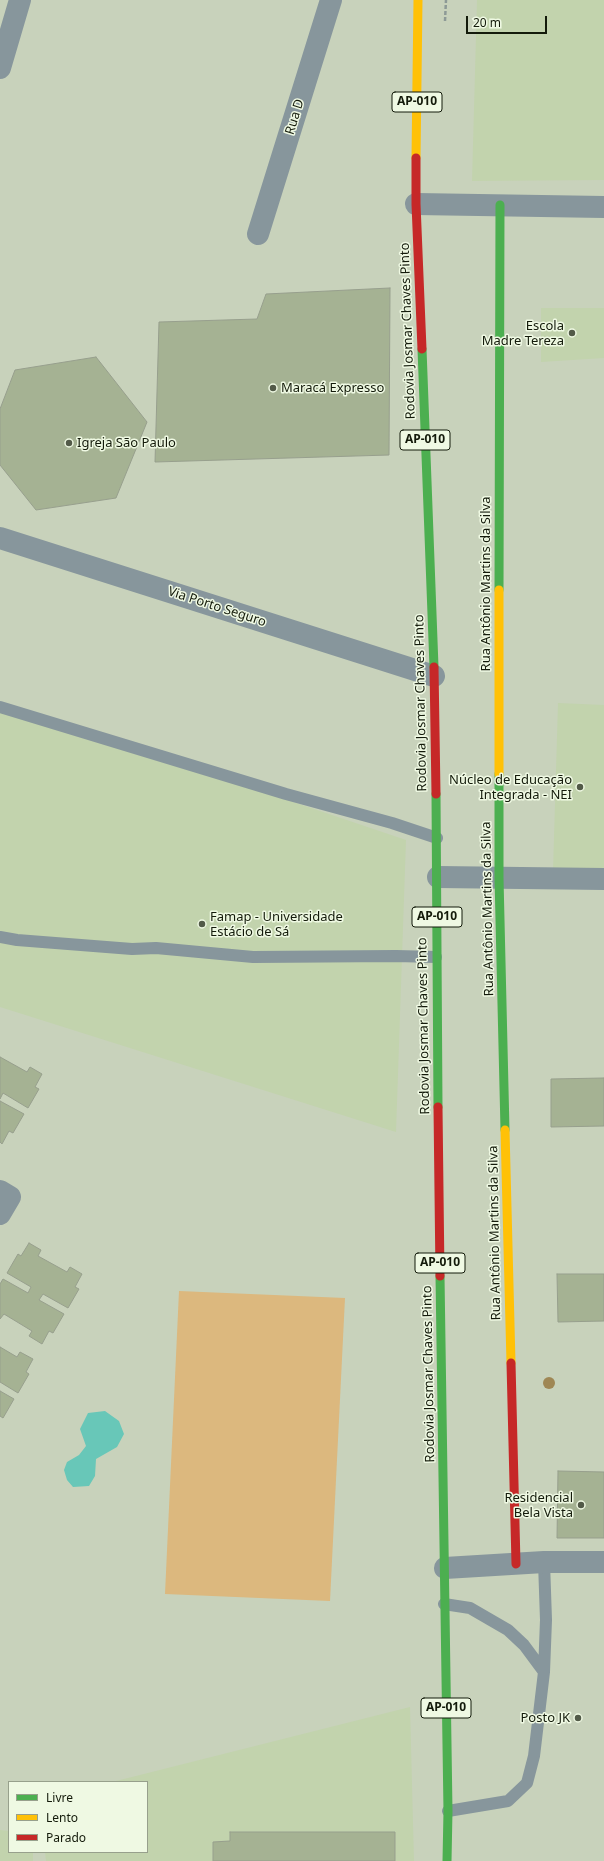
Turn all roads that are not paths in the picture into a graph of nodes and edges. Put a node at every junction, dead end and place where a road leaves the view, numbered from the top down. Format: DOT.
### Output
graph roads {
  1 [pos="20,0"];
  2 [pos="331,0"];
  3 [pos="418,0"];
  4 [pos="0,68"];
  5 [pos="416,204"];
  6 [pos="500,205"];
  7 [pos="604,207"];
  8 [pos="258,234"];
  9 [pos="0,538"];
  10 [pos="434,676"];
  11 [pos="0,707"];
  12 [pos="437,838"];
  13 [pos="438,877"];
  14 [pos="499,878"];
  15 [pos="604,879"];
  16 [pos="0,937"];
  17 [pos="436,957"];
  18 [pos="544,1562"];
  19 [pos="604,1562"];
  20 [pos="516,1564"];
  21 [pos="445,1568"];
  22 [pos="444,1604"];
  23 [pos="544,1672"];
  24 [pos="448,1811"];
  25 [pos="448,1861"];
  1 -- 4 [label="street"];
  2 -- 8 [label="street, Rua D"];
  3 -- 5 [label="main road, Rodovia Josmar Chaves Pinto / AP-010"];
  5 -- 6 [label="street"];
  5 -- 10 [label="main road, Rodovia Josmar Chaves Pinto / AP-010"];
  6 -- 7 [label="street"];
  6 -- 14 [label="main road, Rua Antônio Martins da Silva"];
  9 -- 10 [label="street, Via Porto Seguro"];
  10 -- 12 [label="main road, Rodovia Josmar Chaves Pinto / AP-010"];
  11 -- 12 [label="lane"];
  12 -- 13 [label="main road, Rodovia Josmar Chaves Pinto / AP-010"];
  13 -- 14 [label="street"];
  13 -- 17 [label="main road, Rodovia Josmar Chaves Pinto / AP-010"];
  14 -- 15 [label="street"];
  14 -- 20 [label="main road, Rua Antônio Martins da Silva"];
  16 -- 17 [label="lane"];
  17 -- 21 [label="main road, Rodovia Josmar Chaves Pinto / AP-010"];
  18 -- 19 [label="street"];
  18 -- 20 [label="street"];
  18 -- 23 [label="lane"];
  20 -- 21 [label="street"];
  21 -- 22 [label="main road, Rodovia Josmar Chaves Pinto / AP-010"];
  22 -- 23 [label="lane"];
  22 -- 24 [label="main road, Rodovia Josmar Chaves Pinto / AP-010"];
  23 -- 24 [label="lane"];
  24 -- 25 [label="main road, Rodovia Josmar Chaves Pinto / AP-010"];
}
